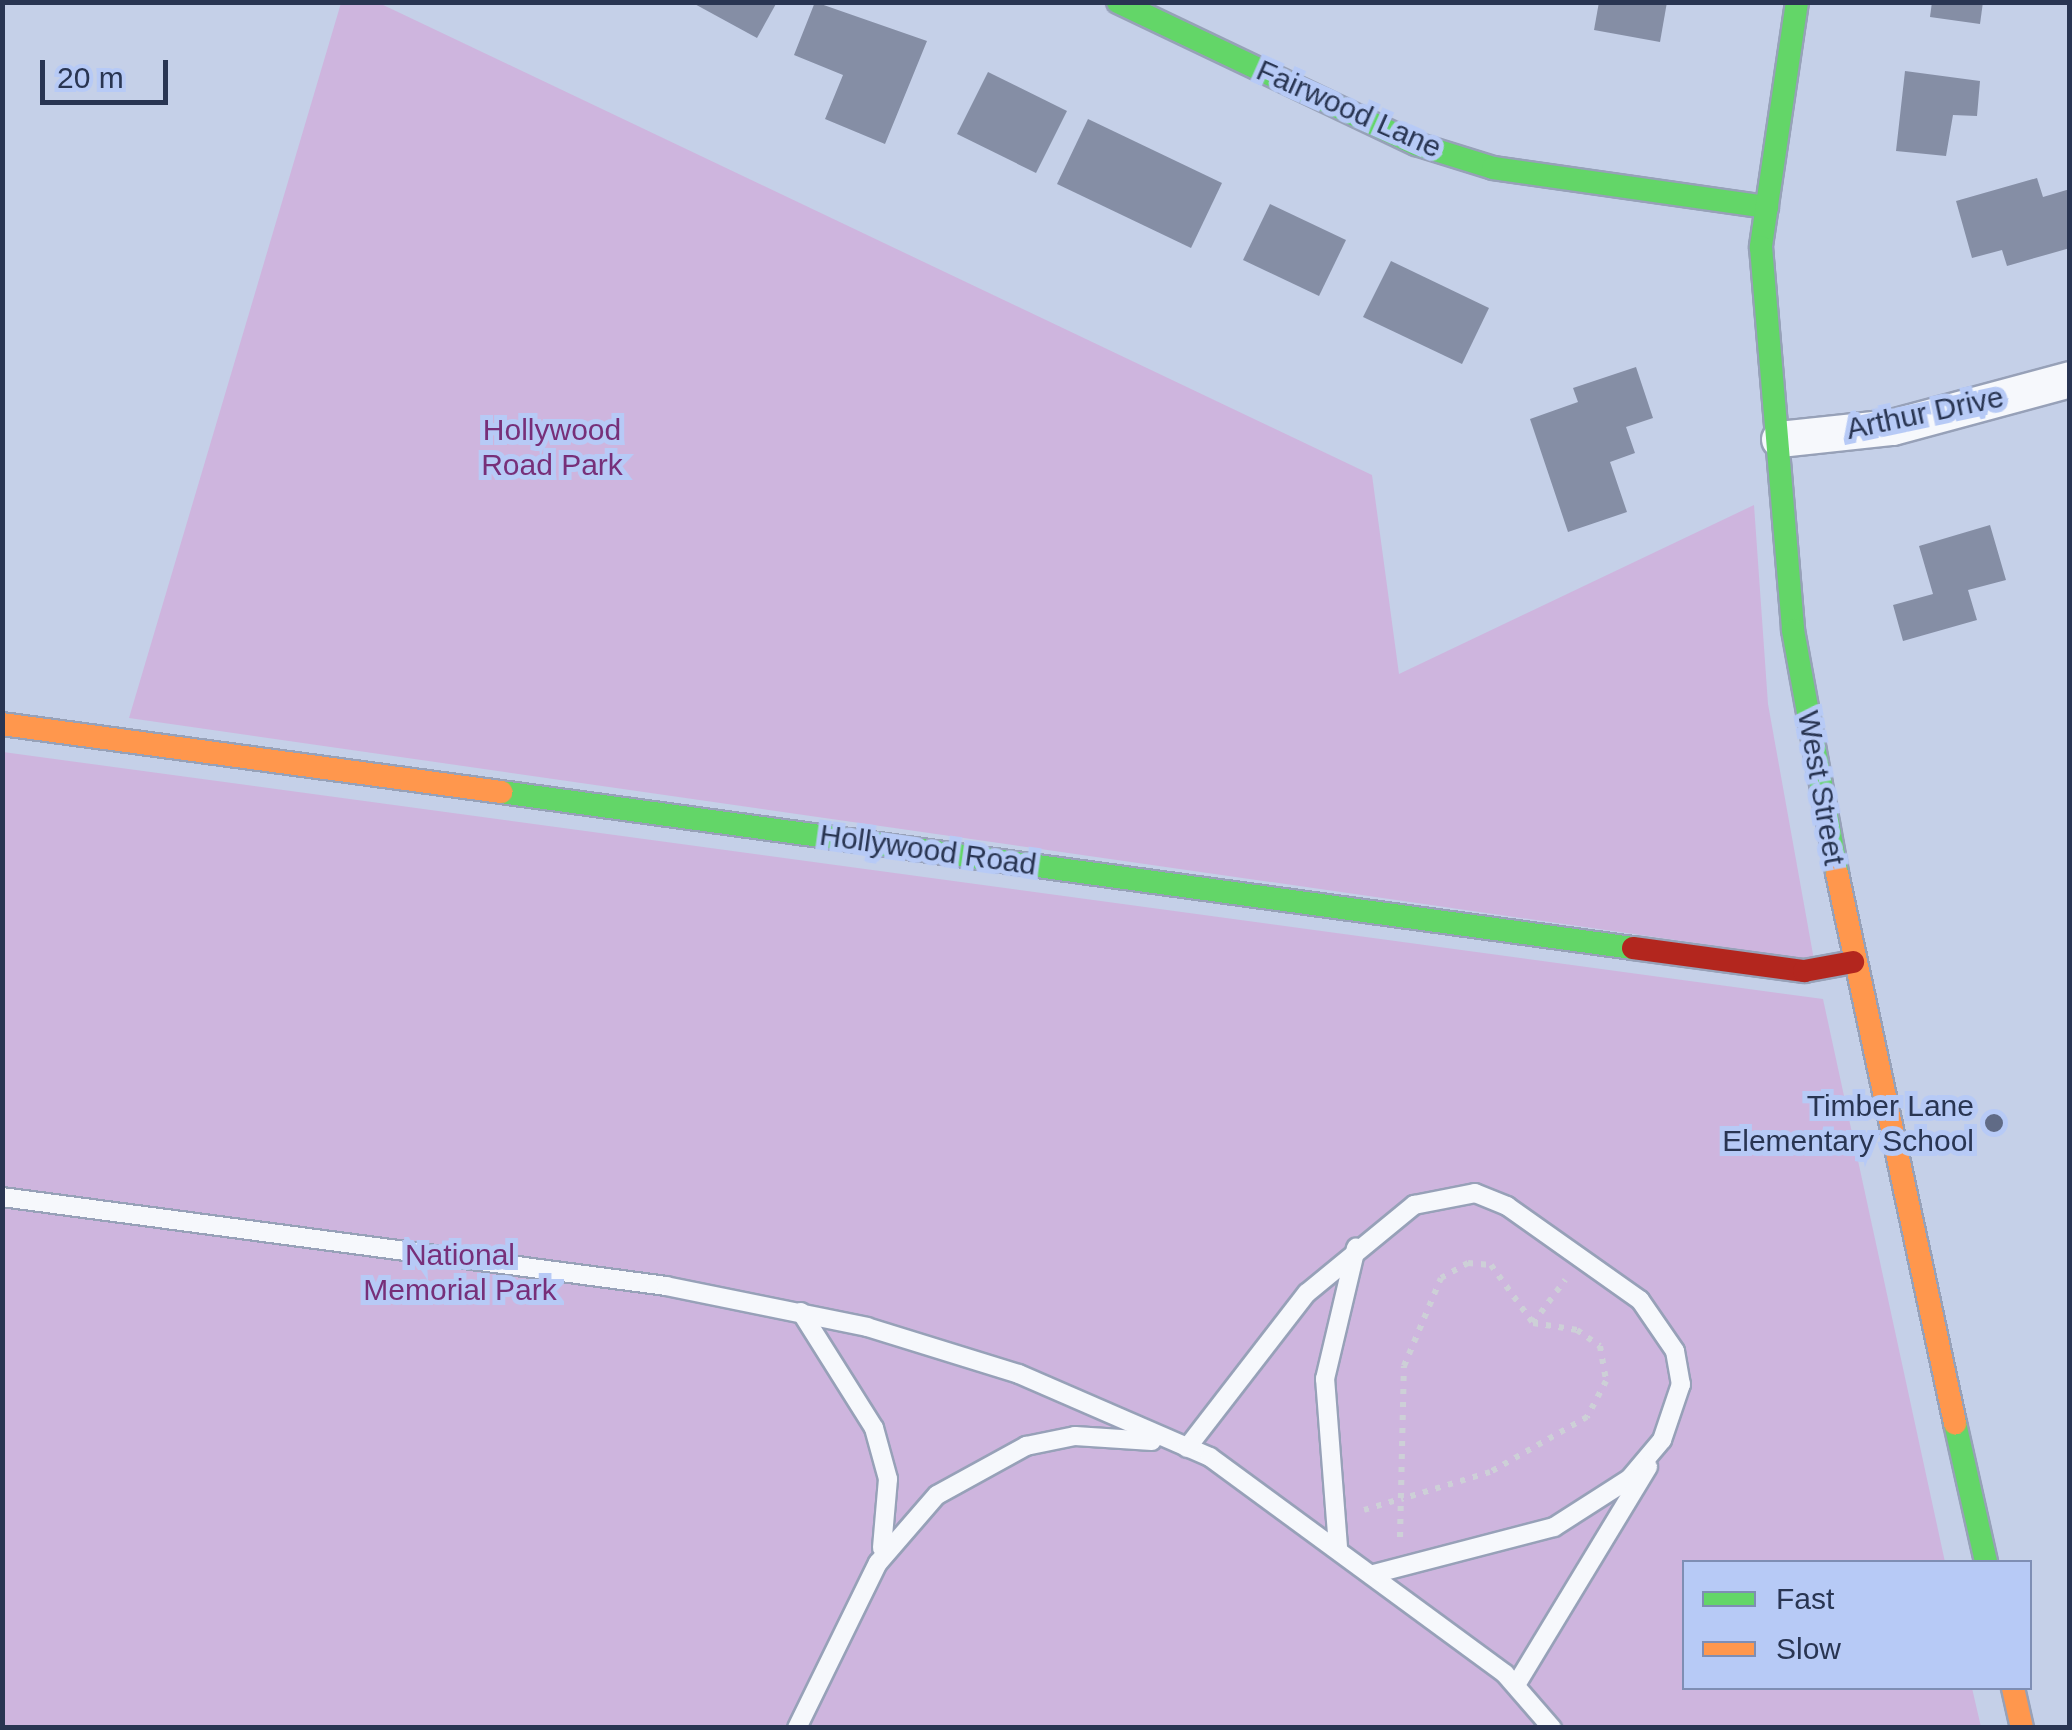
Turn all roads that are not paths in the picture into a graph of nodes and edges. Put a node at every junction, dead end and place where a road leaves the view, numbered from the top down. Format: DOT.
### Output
graph roads {
  1 [pos="1798,2"];
  2 [pos="1141,8"];
  3 [pos="1767,208"];
  4 [pos="2070,379"];
  5 [pos="1780,439"];
  6 [pos="2,724"];
  7 [pos="1854,962"];
  8 [pos="2,1197"];
  9 [pos="1358,1243"];
  10 [pos="801,1312"];
  11 [pos="1662,1440"];
  12 [pos="1187,1448"];
  13 [pos="1338,1547"];
  14 [pos="1986,1560"];
  15 [pos="878,1563"];
  16 [pos="1373,1574"];
  17 [pos="1516,1686"];
  18 [pos="2013,1690"];
  19 [pos="797,1728"];
  20 [pos="1552,1728"];
  21 [pos="2022,1728"];
  1 -- 3 [label="street, West Street"];
  2 -- 3 [label="street, Fairwood Lane"];
  3 -- 5 [label="street, West Street"];
  4 -- 5 [label="street, Arthur Drive"];
  5 -- 7 [label="street, West Street"];
  6 -- 7 [label="street, Hollywood Road"];
  7 -- 14 [label="street, West Street"];
  8 -- 10 [label="lane"];
  9 -- 11 [label="lane"];
  9 -- 12 [label="lane"];
  9 -- 13 [label="lane"];
  10 -- 12 [label="lane"];
  10 -- 15 [label="lane"];
  11 -- 16 [label="lane"];
  11 -- 17 [label="lane"];
  12 -- 13 [label="lane"];
  12 -- 15 [label="lane"];
  13 -- 16 [label="lane"];
  15 -- 19 [label="lane"];
  16 -- 17 [label="lane"];
  17 -- 20 [label="lane"];
  18 -- 21 [label="street"];
}
